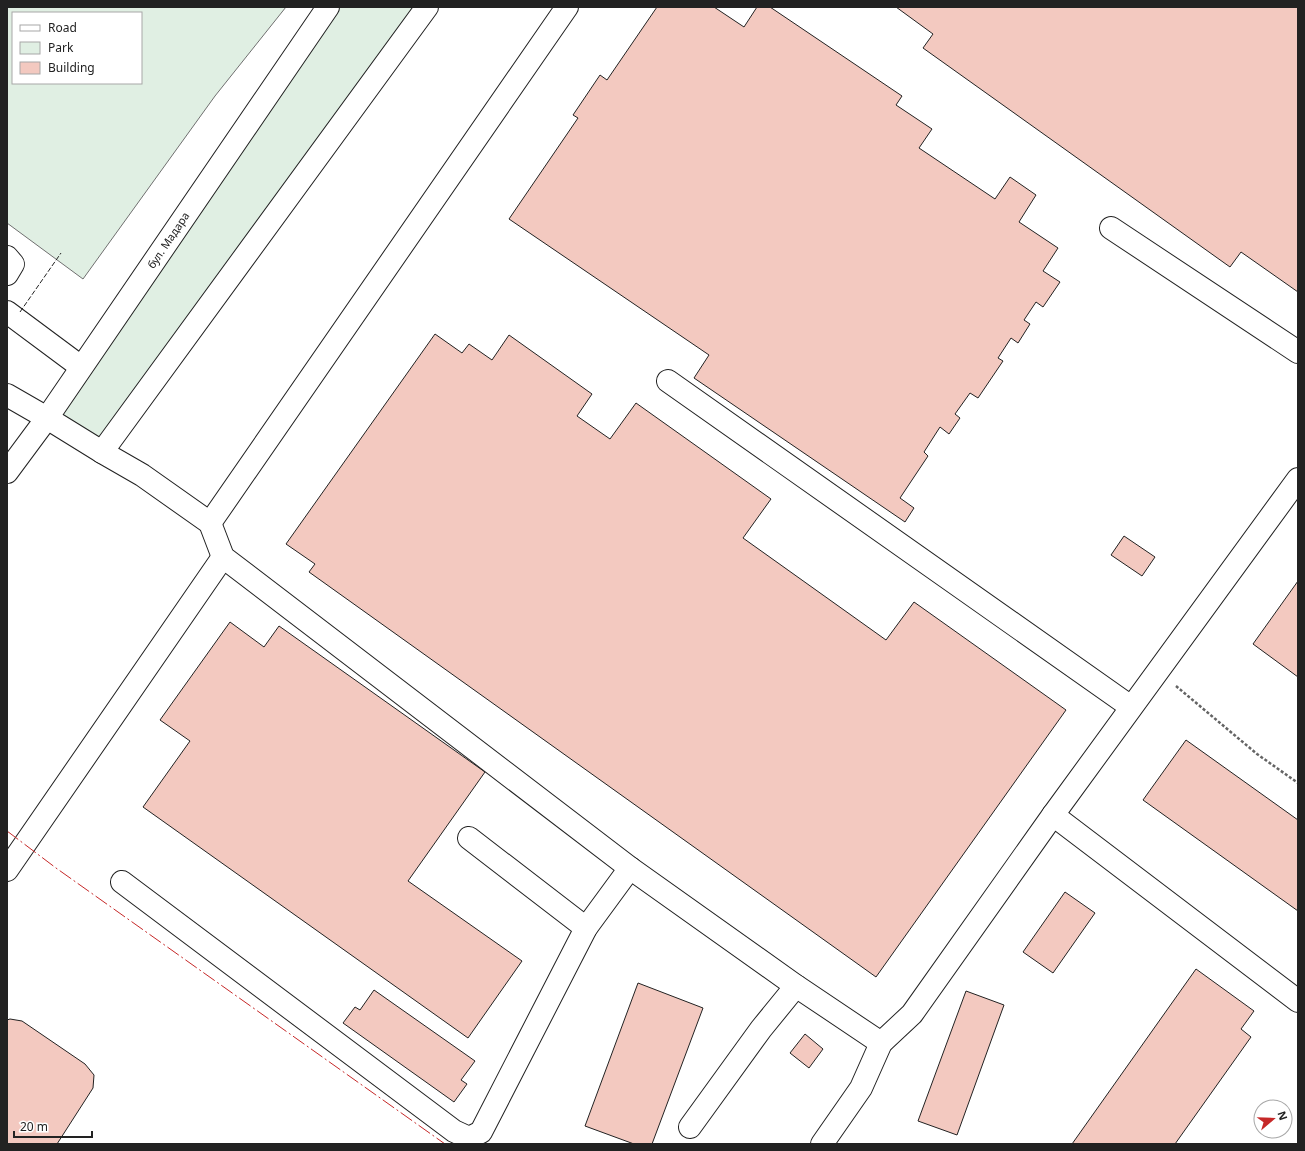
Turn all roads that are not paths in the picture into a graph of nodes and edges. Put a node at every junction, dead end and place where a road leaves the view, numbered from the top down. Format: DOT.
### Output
graph roads {
  1 [pos="328,7"];
  2 [pos="427,7"];
  3 [pos="568,7"];
  4 [pos="1111,228"];
  5 [pos="7,257"];
  6 [pos="7,274"];
  7 [pos="7,312"];
  8 [pos="1298,352"];
  9 [pos="81,367"];
  10 [pos="668,380"];
  11 [pos="7,395"];
  12 [pos="47,418"];
  13 [pos="102,452"];
  14 [pos="7,472"];
  15 [pos="1298,479"];
  16 [pos="210,523"];
  17 [pos="223,557"];
  18 [pos="1131,707"];
  19 [pos="1052,815"];
  20 [pos="469,838"];
  21 [pos="630,868"];
  22 [pos="7,870"];
  23 [pos="122,882"];
  24 [pos="586,928"];
  25 [pos="796,986"];
  26 [pos="1298,1001"];
  27 [pos="881,1043"];
  28 [pos="690,1127"];
  29 [pos="822,1144"];
  1 -- 9 [label="main road, бул. Мадара"];
  2 -- 13 [label="main road"];
  3 -- 16 [label="main road"];
  4 -- 8 [label="main road"];
  5 -- 6 [label="main road"];
  7 -- 9 [label="main road"];
  9 -- 12 [label="main road, бул. Мадара"];
  10 -- 18 [label="main road"];
  11 -- 12 [label="main road"];
  12 -- 13 [label="main road"];
  12 -- 14 [label="main road, бул. Мадара"];
  13 -- 16 [label="main road"];
  15 -- 18 [label="main road"];
  16 -- 17 [label="main road"];
  17 -- 21 [label="main road"];
  17 -- 22 [label="main road"];
  18 -- 19 [label="main road"];
  19 -- 26 [label="main road"];
  19 -- 27 [label="main road"];
  20 -- 24 [label="main road"];
  21 -- 24 [label="main road"];
  21 -- 25 [label="main road"];
  23 -- 24 [label="main road"];
  25 -- 27 [label="main road"];
  25 -- 28 [label="main road"];
  27 -- 29 [label="main road"];
}
